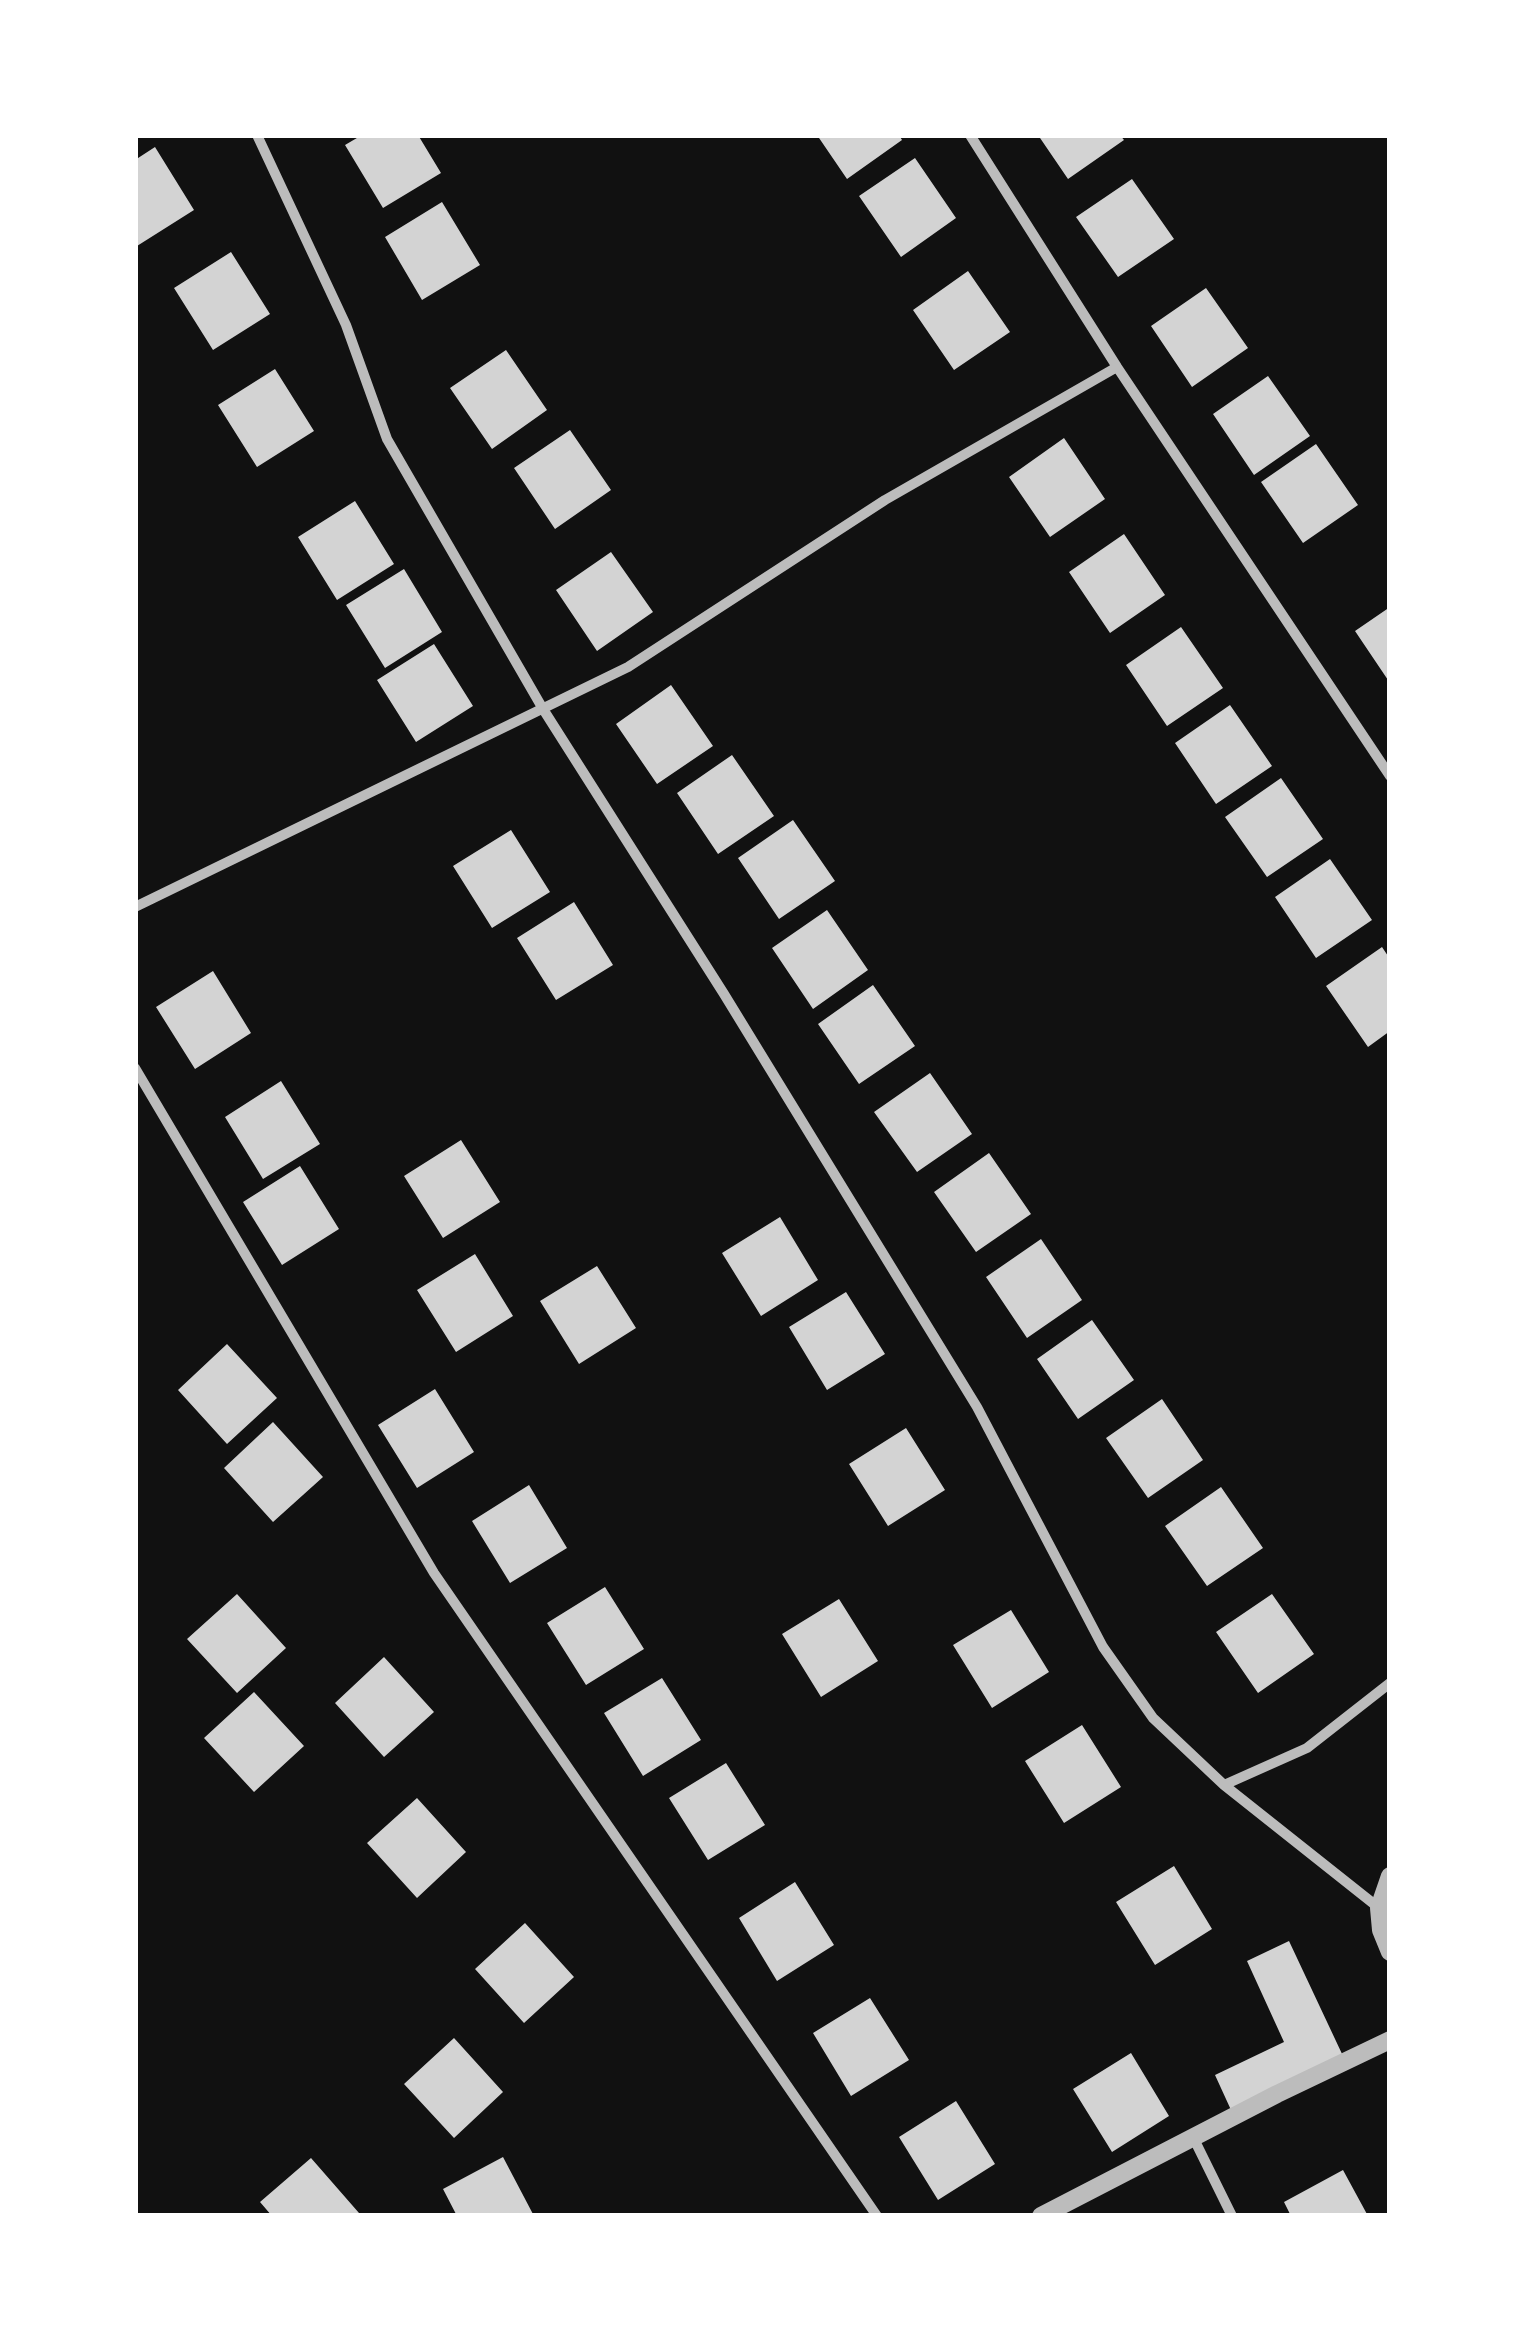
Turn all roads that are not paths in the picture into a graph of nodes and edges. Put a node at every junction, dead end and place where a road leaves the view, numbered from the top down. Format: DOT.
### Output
graph roads {
  1 [pos="257,135"];
  2 [pos="970,135"];
  3 [pos="1117,367"];
  4 [pos="543,709"];
  5 [pos="1390,776"];
  6 [pos="135,907"];
  7 [pos="135,1068"];
  8 [pos="1390,1684"];
  9 [pos="1224,1785"];
  10 [pos="1390,1876"];
  11 [pos="1379,1908"];
  12 [pos="1390,1952"];
  13 [pos="1390,2040"];
  14 [pos="1193,2137"];
  15 [pos="877,2216"];
  16 [pos="1041,2216"];
  17 [pos="1232,2216"];
  1 -- 4 [label="street"];
  2 -- 3 [label="street"];
  3 -- 4 [label="street"];
  3 -- 5 [label="street"];
  4 -- 6 [label="street"];
  4 -- 9 [label="street"];
  7 -- 15 [label="street"];
  8 -- 9 [label="street"];
  9 -- 11 [label="street"];
  10 -- 11 [label="street"];
  11 -- 12 [label="street"];
  13 -- 14 [label="street"];
  14 -- 16 [label="street"];
  14 -- 17 [label="street"];
}
